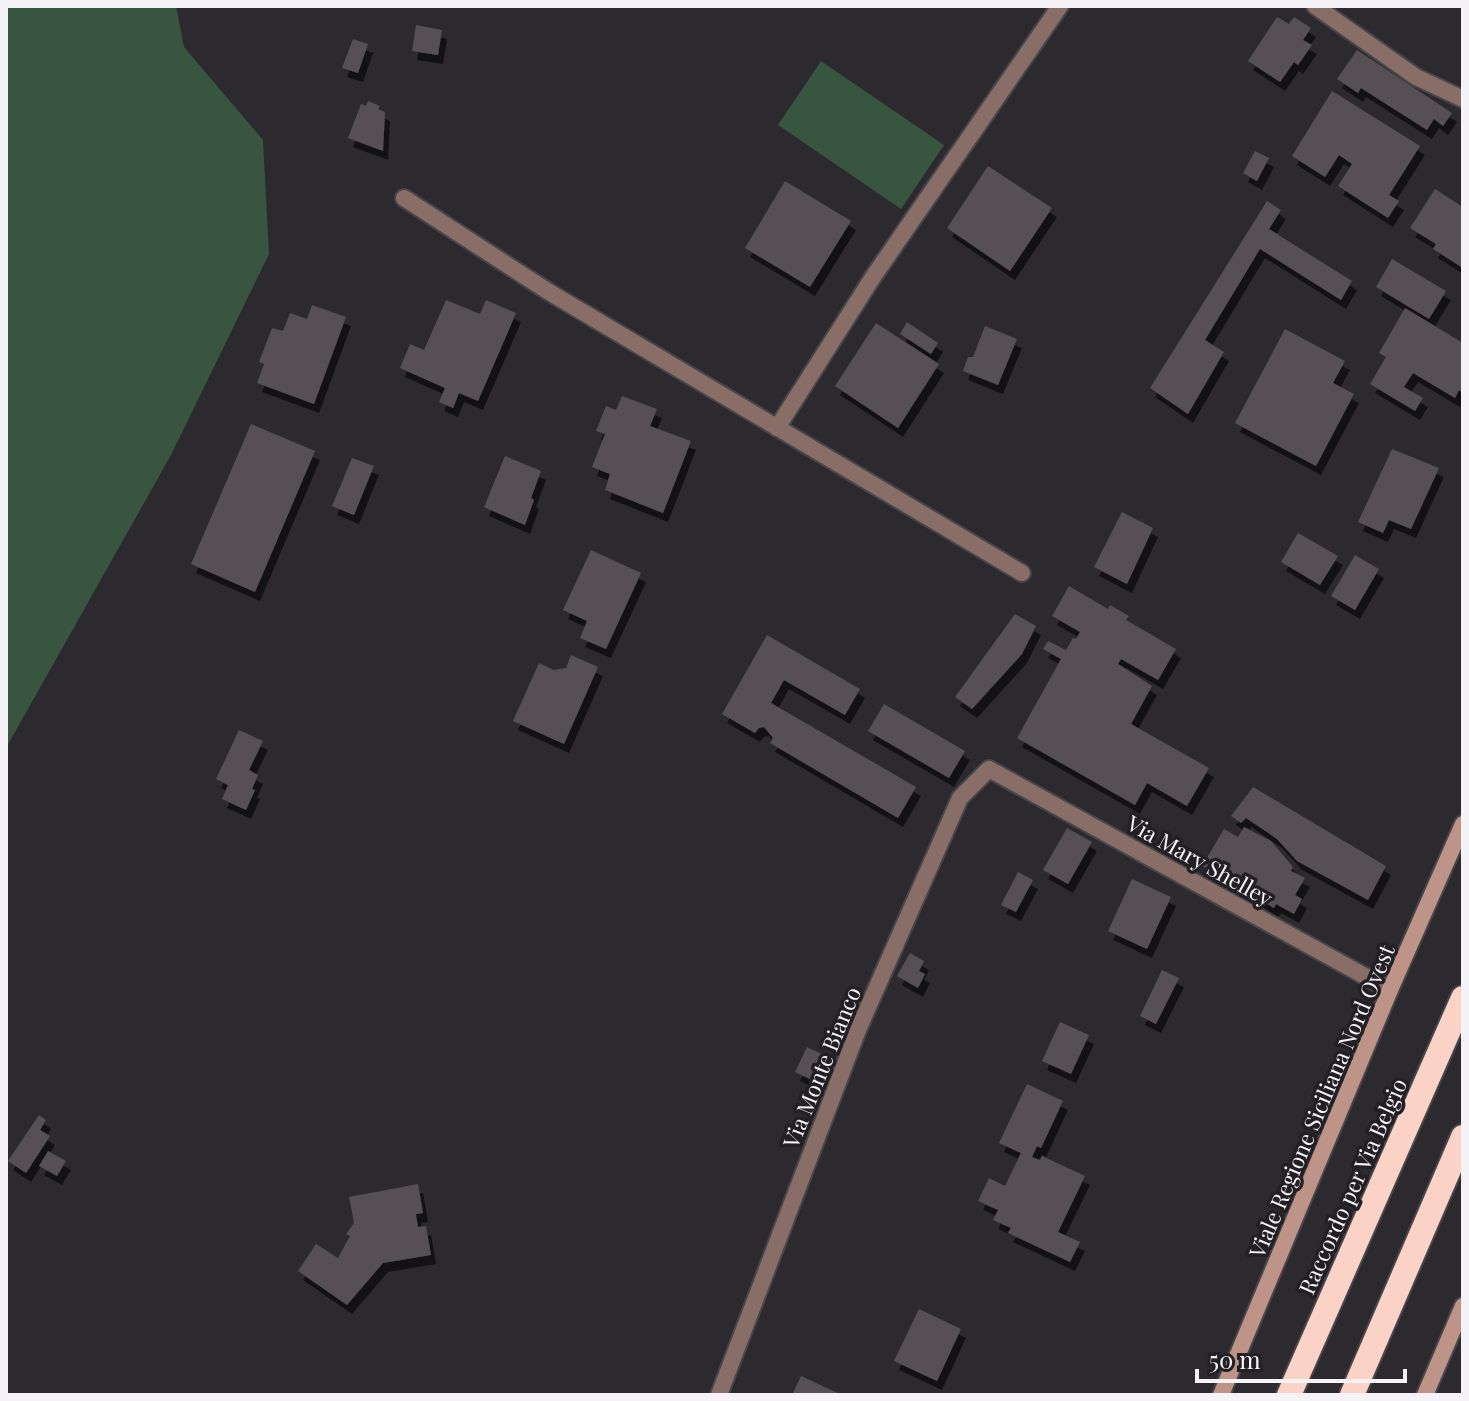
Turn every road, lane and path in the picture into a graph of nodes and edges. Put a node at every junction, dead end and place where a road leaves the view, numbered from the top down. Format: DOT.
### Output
graph roads {
  1 [pos="1060,6"];
  2 [pos="1315,6"];
  3 [pos="1463,99"];
  4 [pos="404,198"];
  5 [pos="777,428"];
  6 [pos="1022,573"];
  7 [pos="989,769"];
  8 [pos="1463,824"];
  9 [pos="1390,990"];
  10 [pos="1463,998"];
  11 [pos="1463,1137"];
  12 [pos="1463,1306"];
  13 [pos="719,1395"];
  14 [pos="1221,1395"];
  15 [pos="1289,1395"];
  16 [pos="1352,1395"];
  17 [pos="1425,1395"];
  1 -- 5 [label="street"];
  2 -- 3 [label="street"];
  4 -- 5 [label="street"];
  5 -- 6 [label="street"];
  7 -- 9 [label="street, Via Mary Shelley"];
  7 -- 13 [label="street, Via Monte Bianco"];
  8 -- 9 [label="street, Viale Regione Siciliana Nord Ovest"];
  9 -- 14 [label="street, Viale Regione Siciliana Nord Ovest"];
  10 -- 15 [label="highway, Raccordo per Via Belgio"];
  11 -- 16 [label="highway"];
  12 -- 17 [label="street"];
}
